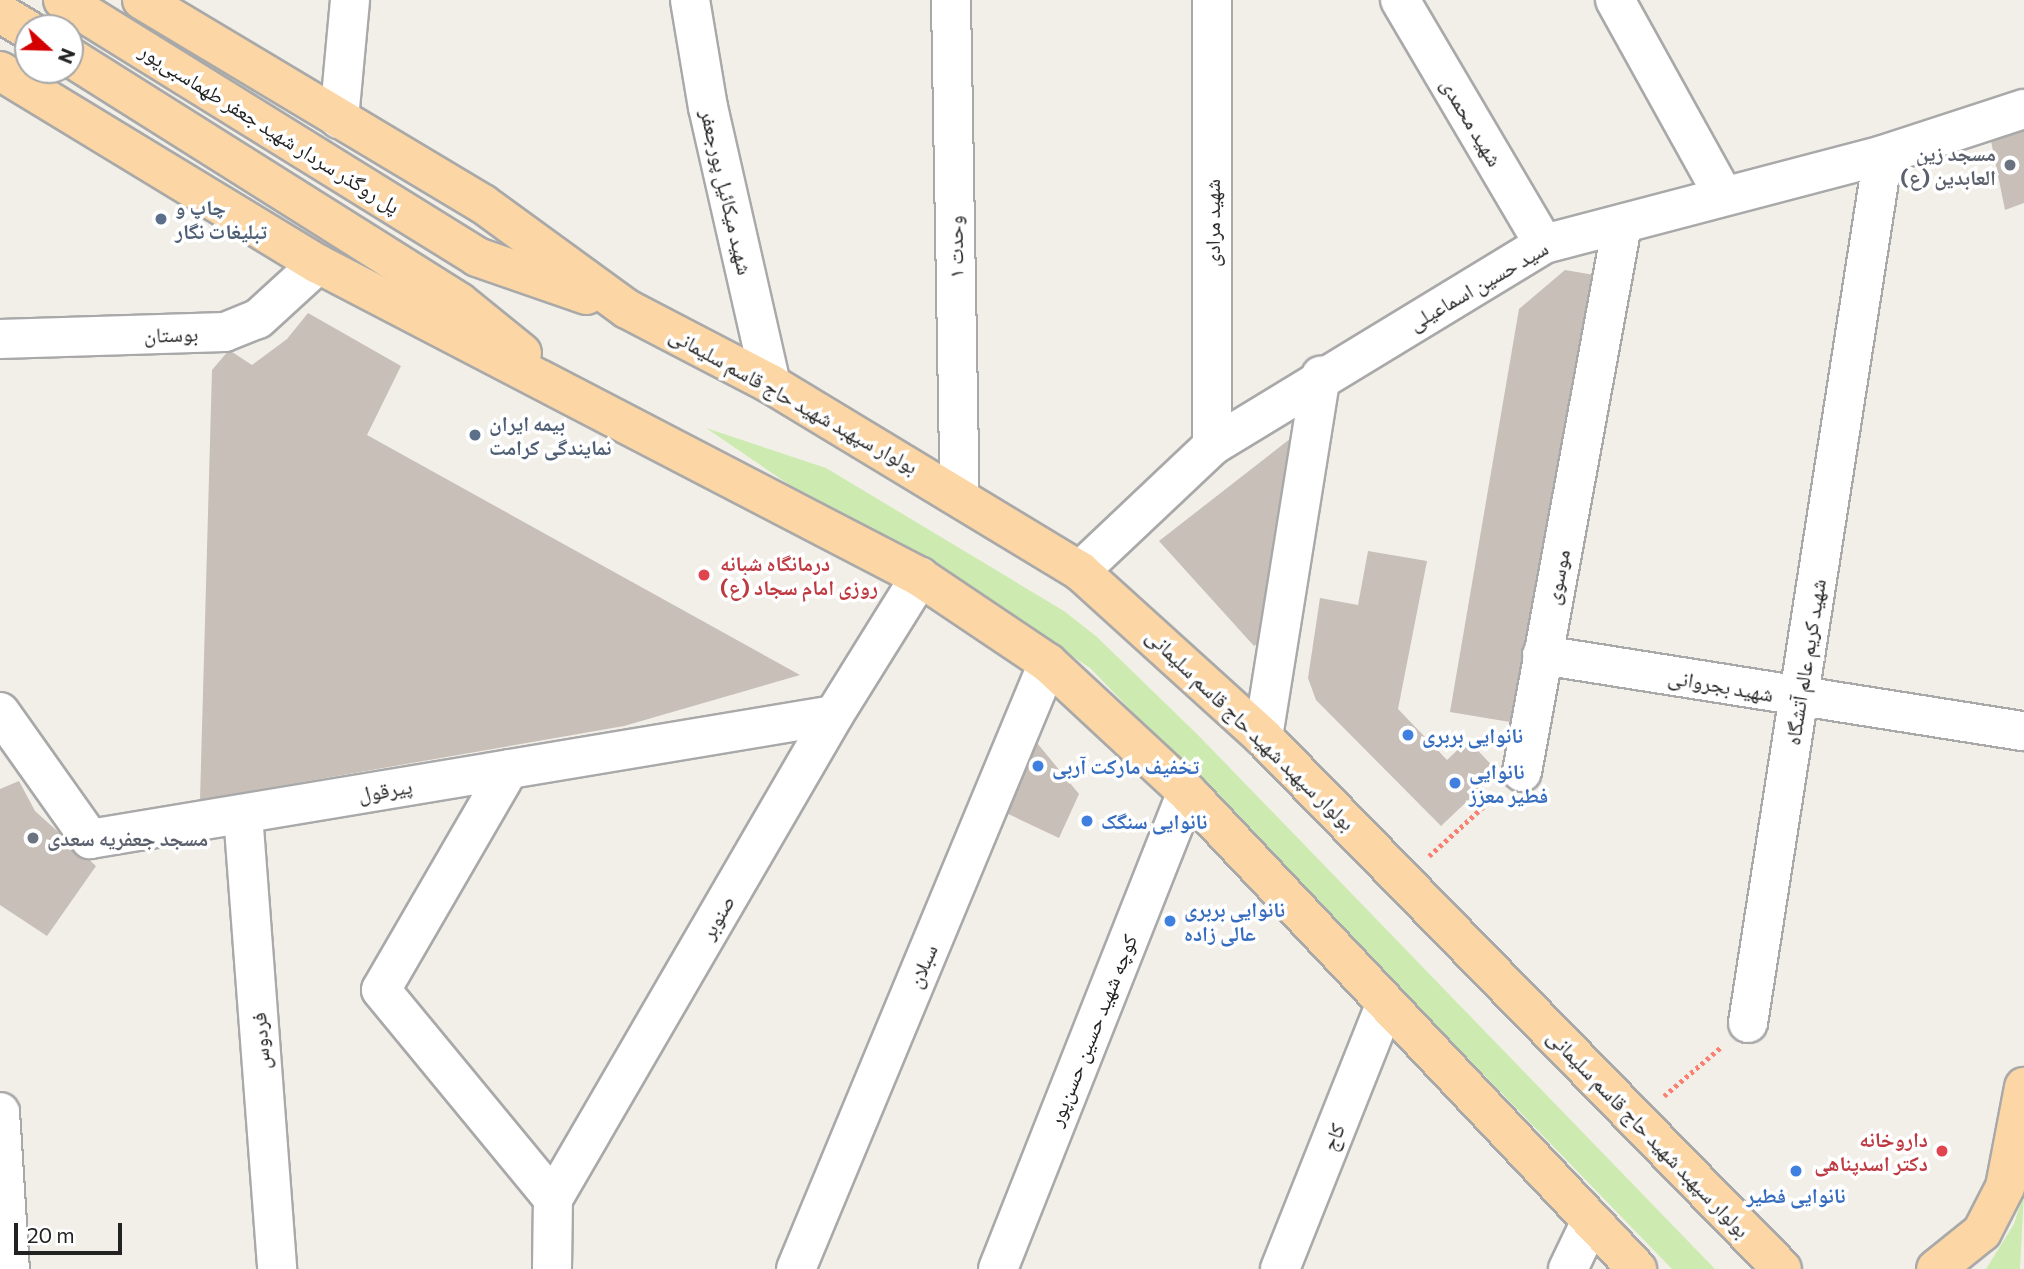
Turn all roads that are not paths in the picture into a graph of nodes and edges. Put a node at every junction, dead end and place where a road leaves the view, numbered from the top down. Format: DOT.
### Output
graph roads {
  1 [pos="63,0"];
  2 [pos="142,0"];
  3 [pos="350,0"];
  4 [pos="690,0"];
  5 [pos="951,0"];
  6 [pos="1212,0"];
  7 [pos="1400,0"];
  8 [pos="1615,0"];
  9 [pos="84,66"];
  10 [pos="0,71"];
  11 [pos="2024,109"];
  12 [pos="340,119"];
  13 [pos="1883,155"];
  14 [pos="1723,195"];
  15 [pos="1622,225"];
  16 [pos="1544,243"];
  17 [pos="318,264"];
  18 [pos="627,309"];
  19 [pos="0,339"];
  20 [pos="1321,376"];
  21 [pos="771,384"];
  22 [pos="574,396"];
  23 [pos="1212,446"];
  24 [pos="960,494"];
  25 [pos="1080,571"];
  26 [pos="920,577"];
  27 [pos="1542,655"];
  28 [pos="1048,663"];
  29 [pos="1800,698"];
  30 [pos="0,712"];
  31 [pos="834,715"];
  32 [pos="2024,732"];
  33 [pos="1263,737"];
  34 [pos="509,769"];
  35 [pos="1522,772"];
  36 [pos="1187,792"];
  37 [pos="243,814"];
  38 [pos="1385,1005"];
  39 [pos="1748,1023"];
  40 [pos="2024,1087"];
  41 [pos="0,1112"];
  42 [pos="4,1193"];
  43 [pos="553,1199"];
  44 [pos="1590,1223"];
  45 [pos="1943,1267"];
  46 [pos="10,1269"];
  47 [pos="277,1269"];
  48 [pos="552,1269"];
  49 [pos="796,1269"];
  50 [pos="998,1269"];
  51 [pos="1280,1269"];
  52 [pos="1568,1269"];
  53 [pos="1637,1269"];
  54 [pos="1782,1269"];
  1 -- 18 [label="main road, پل روگذر سردار شهید جعفر طهماسبی‌پور"];
  2 -- 12 [label="main road"];
  3 -- 12 [label="street"];
  4 -- 21 [label="street, شهید میکائیل پورجعفر"];
  5 -- 24 [label="street, وحدت ۱"];
  6 -- 23 [label="street, شهید مرادی"];
  7 -- 16 [label="street, شهید محمدی"];
  8 -- 14 [label="street"];
  9 -- 22 [label="main road"];
  10 -- 17 [label="main road"];
  11 -- 13 [label="street, سید حسین اسماعیلی"];
  12 -- 18 [label="main road"];
  13 -- 14 [label="street, سید حسین اسماعیلی"];
  13 -- 29 [label="street, شهید کریم عالم آتشگاه"];
  14 -- 15 [label="street, سید حسین اسماعیلی"];
  15 -- 16 [label="street, سید حسین اسماعیلی"];
  15 -- 27 [label="street, موسوی"];
  16 -- 20 [label="street, سید حسین اسماعیلی"];
  17 -- 19 [label="street, بوستان"];
  17 -- 22 [label="main road"];
  18 -- 21 [label="main road, بولوار سپهبد شهید حاج قاسم سلیمانی"];
  20 -- 23 [label="street, سید حسین اسماعیلی"];
  20 -- 33 [label="street"];
  21 -- 24 [label="main road, بولوار سپهبد شهید حاج قاسم سلیمانی"];
  22 -- 26 [label="main road"];
  23 -- 25 [label="street, سید حسین اسماعیلی"];
  24 -- 25 [label="main road, بولوار سپهبد شهید حاج قاسم سلیمانی"];
  25 -- 33 [label="main road, بولوار سپهبد شهید حاج قاسم سلیمانی"];
  26 -- 28 [label="main road"];
  26 -- 31 [label="street, صنوبر"];
  27 -- 29 [label="street, شهید بجروانی"];
  27 -- 35 [label="street, موسوی"];
  28 -- 36 [label="main road"];
  28 -- 49 [label="street, سبلان"];
  29 -- 32 [label="street, شهید بجروانی"];
  29 -- 39 [label="street, شهید کریم عالم آتشگاه"];
  30 -- 37 [label="street, پیرقول"];
  31 -- 34 [label="street, پیرقول"];
  31 -- 43 [label="street, صنوبر"];
  33 -- 54 [label="main road, بولوار سپهبد شهید حاج قاسم سلیمانی"];
  34 -- 37 [label="street, پیرقول"];
  34 -- 43 [label="street"];
  36 -- 38 [label="main road"];
  36 -- 50 [label="street, کوچه شهید حسین حسن‌پور"];
  37 -- 47 [label="street, فردوس"];
  38 -- 44 [label="main road"];
  38 -- 51 [label="street, کاج"];
  40 -- 45 [label="main road"];
  41 -- 42 [label="street"];
  42 -- 46 [label="street"];
  43 -- 48 [label="street, صنوبر"];
  44 -- 52 [label="street"];
  44 -- 53 [label="main road"];
}
